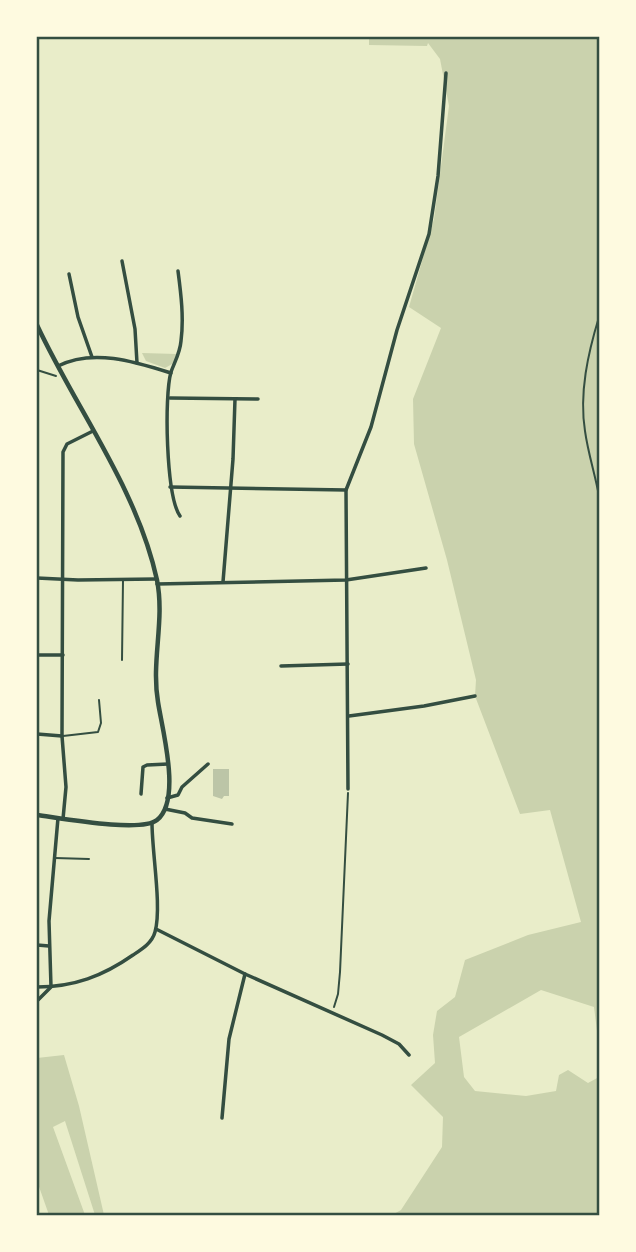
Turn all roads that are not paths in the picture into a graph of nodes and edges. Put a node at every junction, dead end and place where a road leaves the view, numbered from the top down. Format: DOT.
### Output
graph roads {
  1 [pos="446,73"];
  2 [pos="122,261"];
  3 [pos="178,271"];
  4 [pos="69,274"];
  5 [pos="37,325"];
  6 [pos="92,357"];
  7 [pos="137,363"];
  8 [pos="58,366"];
  9 [pos="171,373"];
  10 [pos="170,398"];
  11 [pos="235,399"];
  12 [pos="258,400"];
  13 [pos="93,431"];
  14 [pos="170,487"];
  15 [pos="231,488"];
  16 [pos="346,491"];
  17 [pos="180,516"];
  18 [pos="426,568"];
  19 [pos="37,578"];
  20 [pos="63,580"];
  21 [pos="123,580"];
  22 [pos="346,580"];
  23 [pos="157,581"];
  24 [pos="223,582"];
  25 [pos="37,654"];
  26 [pos="63,655"];
  27 [pos="122,660"];
  28 [pos="348,664"];
  29 [pos="281,666"];
  30 [pos="475,696"];
  31 [pos="99,700"];
  32 [pos="349,716"];
  33 [pos="37,734"];
  34 [pos="62,736"];
  35 [pos="168,764"];
  36 [pos="208,764"];
  37 [pos="348,789"];
  38 [pos="141,794"];
  39 [pos="167,798"];
  40 [pos="165,809"];
  41 [pos="37,815"];
  42 [pos="60,818"];
  43 [pos="152,823"];
  44 [pos="232,824"];
  45 [pos="54,858"];
  46 [pos="89,859"];
  47 [pos="156,929"];
  48 [pos="37,946"];
  49 [pos="49,946"];
  50 [pos="245,974"];
  51 [pos="37,987"];
  52 [pos="51,987"];
  53 [pos="37,1001"];
  54 [pos="409,1055"];
  55 [pos="222,1118"];
  1 -- 16 [label="street"];
  2 -- 7 [label="street"];
  3 -- 9 [label="street"];
  4 -- 6 [label="street"];
  5 -- 8 [label="street"];
  6 -- 7 [label="street"];
  6 -- 8 [label="street"];
  7 -- 9 [label="street"];
  8 -- 13 [label="street"];
  9 -- 10 [label="street"];
  10 -- 11 [label="street"];
  10 -- 14 [label="street"];
  11 -- 12 [label="street"];
  11 -- 15 [label="street"];
  13 -- 20 [label="street"];
  13 -- 23 [label="street"];
  14 -- 15 [label="street"];
  14 -- 17 [label="street"];
  15 -- 16 [label="street"];
  15 -- 24 [label="street"];
  16 -- 22 [label="street"];
  18 -- 22 [label="street"];
  19 -- 20 [label="street"];
  20 -- 21 [label="street"];
  20 -- 26 [label="street"];
  21 -- 23 [label="street"];
  21 -- 27 [label="lane"];
  22 -- 24 [label="street"];
  22 -- 28 [label="street"];
  23 -- 24 [label="street"];
  23 -- 35 [label="street"];
  25 -- 26 [label="street"];
  26 -- 34 [label="street"];
  28 -- 29 [label="street"];
  28 -- 32 [label="street"];
  30 -- 32 [label="street"];
  31 -- 34 [label="lane"];
  32 -- 37 [label="street"];
  33 -- 34 [label="street"];
  34 -- 42 [label="street"];
  35 -- 38 [label="street"];
  35 -- 39 [label="street"];
  36 -- 39 [label="street"];
  39 -- 40 [label="street"];
  40 -- 43 [label="street"];
  40 -- 44 [label="street"];
  41 -- 42 [label="street"];
  42 -- 43 [label="street"];
  42 -- 45 [label="street"];
  43 -- 47 [label="street"];
  45 -- 46 [label="lane"];
  45 -- 49 [label="street"];
  47 -- 50 [label="street"];
  47 -- 52 [label="street"];
  48 -- 49 [label="street"];
  49 -- 52 [label="street"];
  50 -- 54 [label="street"];
  50 -- 55 [label="street"];
  51 -- 52 [label="street"];
  52 -- 53 [label="street"];
}
